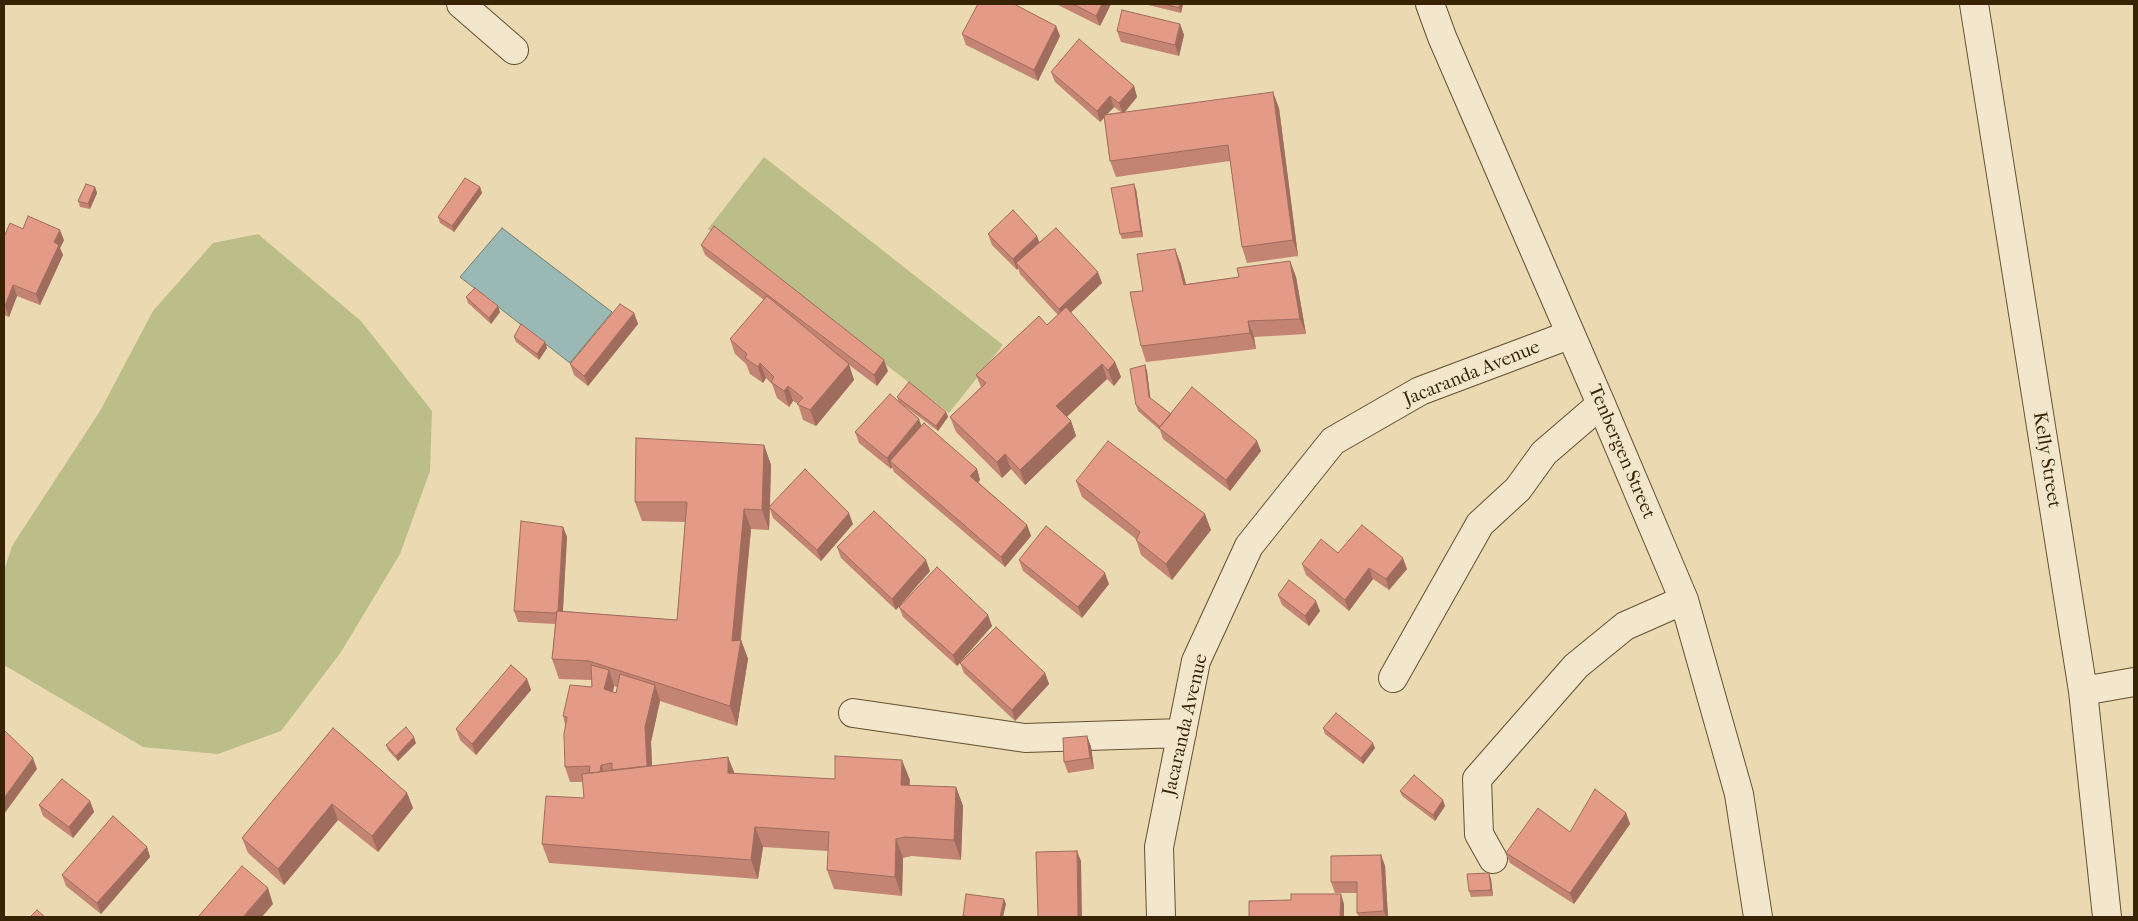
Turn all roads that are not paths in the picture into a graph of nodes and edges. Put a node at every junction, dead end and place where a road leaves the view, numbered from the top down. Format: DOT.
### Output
graph roads {
  1 [pos="461,4"];
  2 [pos="1430,4"];
  3 [pos="1974,4"];
  4 [pos="514,50"];
  5 [pos="1570,335"];
  6 [pos="1601,404"];
  7 [pos="1684,600"];
  8 [pos="1393,678"];
  9 [pos="2134,682"];
  10 [pos="2082,691"];
  11 [pos="853,713"];
  12 [pos="1182,733"];
  13 [pos="1493,859"];
  14 [pos="1160,917"];
  15 [pos="1758,917"];
  16 [pos="2107,917"];
  1 -- 4 [label="street"];
  2 -- 5 [label="street, Tenbergen Street"];
  3 -- 10 [label="street, Kelly Street"];
  5 -- 6 [label="street, Tenbergen Street"];
  5 -- 12 [label="street, Jacaranda Avenue"];
  6 -- 7 [label="street, Tenbergen Street"];
  6 -- 8 [label="street"];
  7 -- 13 [label="street"];
  7 -- 15 [label="street, Tenbergen Street"];
  9 -- 10 [label="street"];
  10 -- 16 [label="street, Kelly Street"];
  11 -- 12 [label="street"];
  12 -- 14 [label="street, Jacaranda Avenue"];
}
